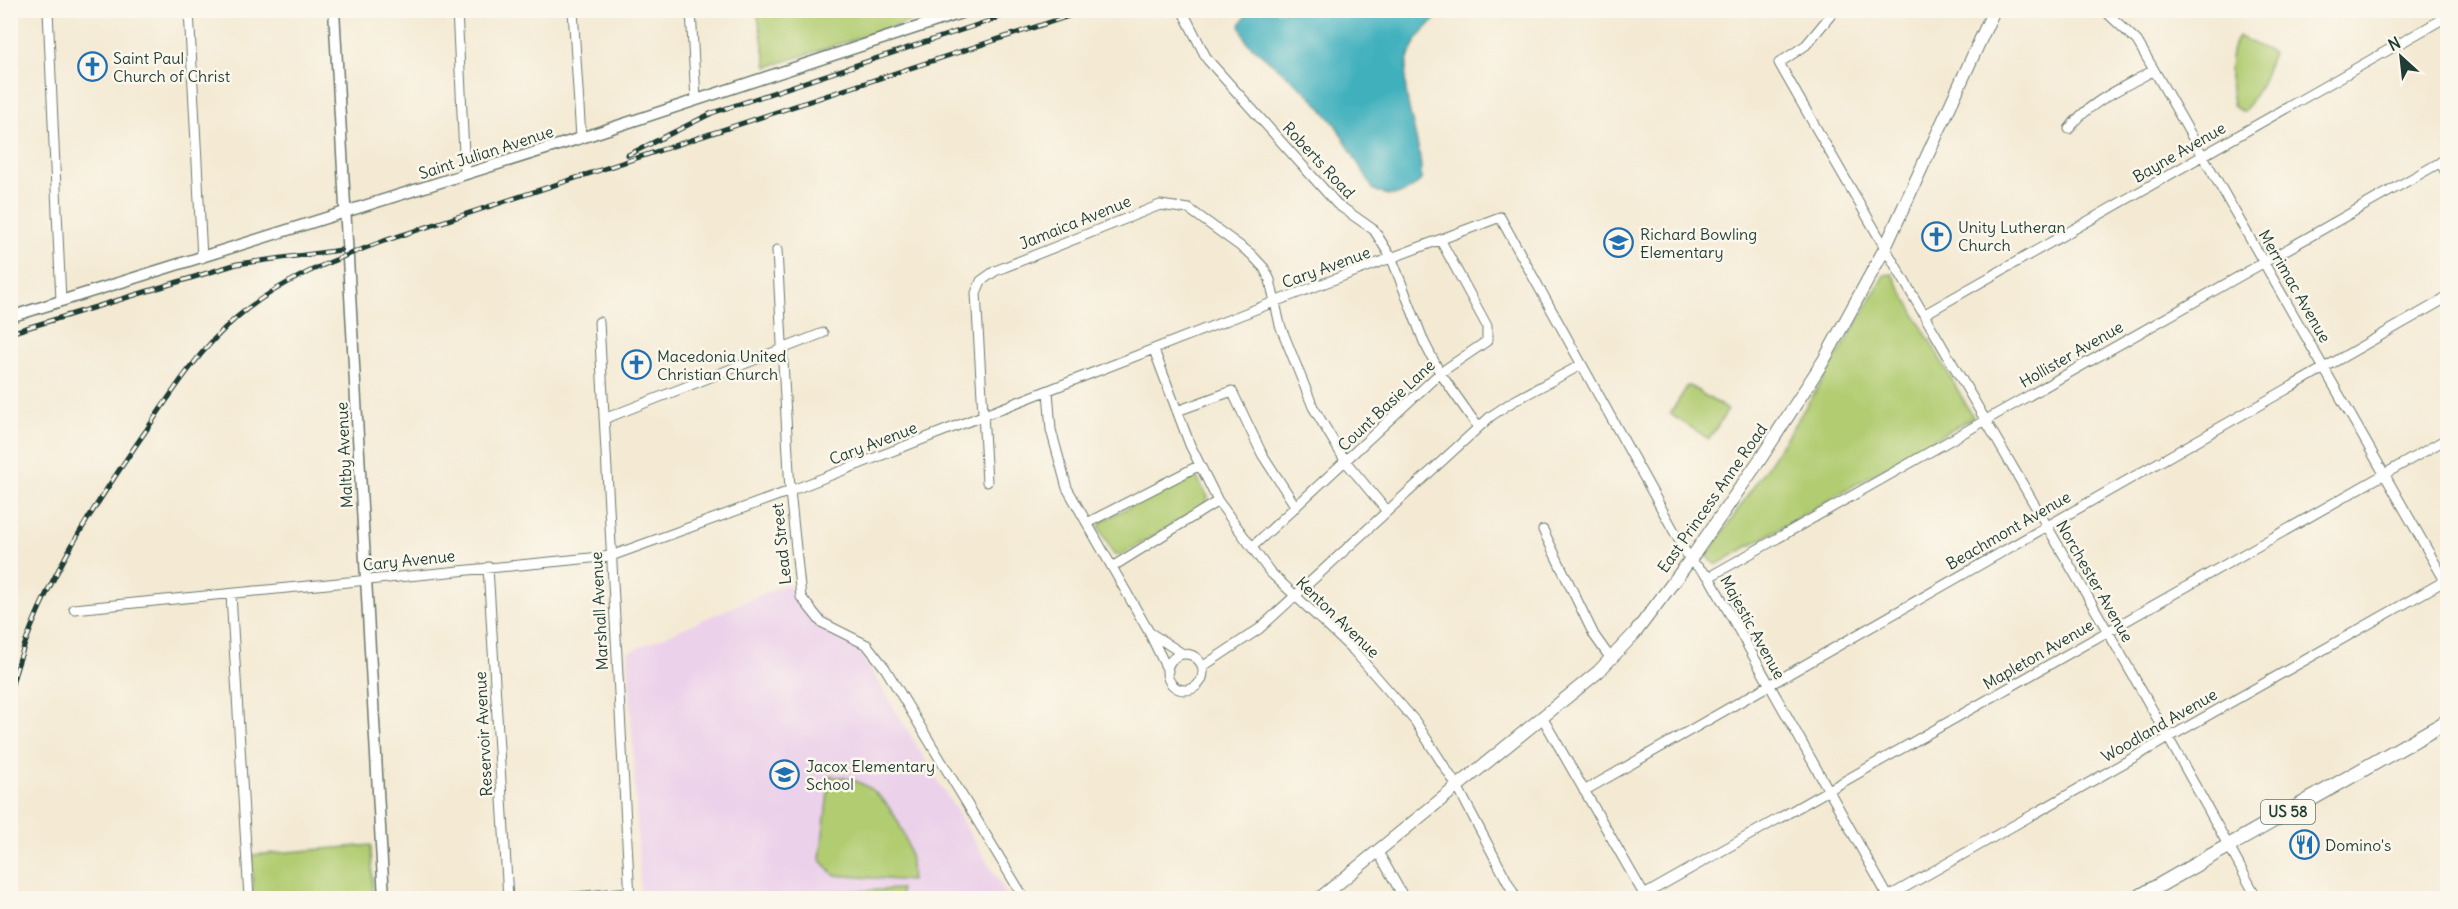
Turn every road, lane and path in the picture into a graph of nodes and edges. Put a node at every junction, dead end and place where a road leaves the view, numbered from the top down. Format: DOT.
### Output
graph roads {
  1 [pos="48,10"];
  2 [pos="189,10"];
  3 [pos="334,10"];
  4 [pos="457,10"];
  5 [pos="573,10"];
  6 [pos="691,10"];
  7 [pos="970,10"];
  8 [pos="1182,10"];
  9 [pos="1835,10"];
  10 [pos="1994,10"];
  11 [pos="2104,10"];
  12 [pos="2448,16"];
  13 [pos="2154,70"];
  14 [pos="696,100"];
  15 [pos="2069,129"];
  16 [pos="581,138"];
  17 [pos="2204,155"];
  18 [pos="2444,160"];
  19 [pos="465,174"];
  20 [pos="2448,176"];
  21 [pos="345,213"];
  22 [pos="1500,217"];
  23 [pos="1442,241"];
  24 [pos="1884,249"];
  25 [pos="777,250"];
  26 [pos="202,258"];
  27 [pos="1392,259"];
  28 [pos="2264,262"];
  29 [pos="2448,297"];
  30 [pos="61,301"];
  31 [pos="1274,302"];
  32 [pos="1925,314"];
  33 [pos="10,317"];
  34 [pos="599,322"];
  35 [pos="824,333"];
  36 [pos="783,349"];
  37 [pos="1154,350"];
  38 [pos="1581,365"];
  39 [pos="2324,366"];
  40 [pos="1440,373"];
  41 [pos="1048,391"];
  42 [pos="1177,411"];
  43 [pos="983,416"];
  44 [pos="604,419"];
  45 [pos="1986,419"];
  46 [pos="1478,427"];
  47 [pos="2448,438"];
  48 [pos="1346,462"];
  49 [pos="1200,465"];
  50 [pos="2385,475"];
  51 [pos="987,482"];
  52 [pos="790,491"];
  53 [pos="1218,501"];
  54 [pos="1296,507"];
  55 [pos="1386,510"];
  56 [pos="1087,523"];
  57 [pos="2046,526"];
  58 [pos="1543,530"];
  59 [pos="1252,547"];
  60 [pos="611,556"];
  61 [pos="1689,560"];
  62 [pos="488,567"];
  63 [pos="1112,567"];
  64 [pos="1709,577"];
  65 [pos="366,580"];
  66 [pos="2447,582"];
  67 [pos="231,594"];
  68 [pos="1295,596"];
  69 [pos="74,609"];
  70 [pos="1149,632"];
  71 [pos="2107,632"];
  72 [pos="1183,654"];
  73 [pos="1611,659"];
  74 [pos="1202,667"];
  75 [pos="1168,672"];
  76 [pos="1768,685"];
  77 [pos="1542,717"];
  78 [pos="2448,721"];
  79 [pos="2167,738"];
  80 [pos="1457,786"];
  81 [pos="1584,790"];
  82 [pos="1828,791"];
  83 [pos="2228,846"];
  84 [pos="1377,850"];
  85 [pos="630,895"];
  86 [pos="2448,895"];
  87 [pos="1645,897"];
  88 [pos="249,898"];
  89 [pos="384,898"];
  90 [pos="508,898"];
  91 [pos="562,898"];
  92 [pos="1024,898"];
  93 [pos="1320,898"];
  94 [pos="1404,898"];
  95 [pos="1516,898"];
  96 [pos="1888,898"];
  97 [pos="2137,898"];
  98 [pos="2257,898"];
  99 [pos="2441,898"];
  1 -- 30 [label="street"];
  2 -- 26 [label="street"];
  3 -- 21 [label="street, Maltby Avenue"];
  4 -- 19 [label="street"];
  5 -- 16 [label="street"];
  6 -- 14 [label="street"];
  7 -- 14 [label="street, Saint Julian Avenue"];
  8 -- 27 [label="street, Roberts Road"];
  9 -- 24 [label="street, Norchester Avenue"];
  10 -- 24 [label="main road, East Princess Anne Road"];
  11 -- 13 [label="street, Merrimac Avenue"];
  12 -- 17 [label="street, Bayne Avenue"];
  13 -- 15 [label="street"];
  13 -- 17 [label="street, Merrimac Avenue"];
  14 -- 16 [label="street, Saint Julian Avenue"];
  16 -- 19 [label="street, Saint Julian Avenue"];
  17 -- 28 [label="street, Merrimac Avenue"];
  17 -- 32 [label="street, Bayne Avenue"];
  18 -- 20 [label="street"];
  18 -- 28 [label="street, Hollister Avenue"];
  19 -- 21 [label="street, Saint Julian Avenue"];
  21 -- 26 [label="street, Saint Julian Avenue"];
  21 -- 65 [label="street, Maltby Avenue"];
  22 -- 23 [label="street, Cary Avenue"];
  22 -- 38 [label="street, Majestic Avenue"];
  23 -- 27 [label="street, Cary Avenue"];
  23 -- 40 [label="street, Count Basie Lane"];
  24 -- 32 [label="street, Norchester Avenue"];
  24 -- 61 [label="main road, East Princess Anne Road"];
  25 -- 36 [label="street, Lead Street"];
  26 -- 30 [label="street, Saint Julian Avenue"];
  27 -- 31 [label="street, Cary Avenue"];
  27 -- 40 [label="street, Roberts Road"];
  28 -- 39 [label="street, Merrimac Avenue"];
  28 -- 45 [label="street, Hollister Avenue"];
  29 -- 39 [label="street, Beachmont Avenue"];
  30 -- 33 [label="street, Saint Julian Avenue"];
  31 -- 37 [label="street, Cary Avenue"];
  31 -- 43 [label="street, Jamaica Avenue"];
  31 -- 48 [label="street, Jamaica Avenue"];
  32 -- 45 [label="street, Norchester Avenue"];
  34 -- 44 [label="street, Marshall Avenue"];
  35 -- 36 [label="street"];
  36 -- 44 [label="street"];
  36 -- 52 [label="street, Lead Street"];
  37 -- 41 [label="street, Cary Avenue"];
  37 -- 42 [label="street, Kenton Avenue"];
  38 -- 46 [label="street"];
  38 -- 61 [label="street, Majestic Avenue"];
  39 -- 50 [label="street, Merrimac Avenue"];
  39 -- 57 [label="street, Beachmont Avenue"];
  40 -- 46 [label="street, Roberts Road"];
  40 -- 48 [label="street, Count Basie Lane"];
  41 -- 43 [label="street, Cary Avenue"];
  41 -- 56 [label="street"];
  42 -- 49 [label="street, Kenton Avenue"];
  42 -- 54 [label="street"];
  43 -- 51 [label="street, Jamaica Avenue"];
  43 -- 52 [label="street, Cary Avenue"];
  44 -- 60 [label="street, Marshall Avenue"];
  45 -- 57 [label="street, Norchester Avenue"];
  45 -- 64 [label="street, Hollister Avenue"];
  46 -- 55 [label="street"];
  47 -- 50 [label="street, Mapleton Avenue"];
  48 -- 54 [label="street, Count Basie Lane"];
  48 -- 55 [label="street, Jamaica Avenue"];
  49 -- 53 [label="street, Kenton Avenue"];
  49 -- 56 [label="street"];
  50 -- 66 [label="street, Merrimac Avenue"];
  50 -- 71 [label="street, Mapleton Avenue"];
  52 -- 60 [label="street, Cary Avenue"];
  52 -- 92 [label="street, Lead Street"];
  53 -- 59 [label="street, Kenton Avenue"];
  53 -- 63 [label="street"];
  54 -- 59 [label="street, Count Basie Lane"];
  55 -- 68 [label="street"];
  56 -- 63 [label="street"];
  57 -- 71 [label="street, Norchester Avenue"];
  57 -- 76 [label="street, Beachmont Avenue"];
  58 -- 73 [label="street"];
  59 -- 68 [label="street, Kenton Avenue"];
  60 -- 62 [label="street, Cary Avenue"];
  60 -- 85 [label="street, Marshall Avenue"];
  61 -- 64 [label="street, Majestic Avenue"];
  61 -- 73 [label="main road, East Princess Anne Road"];
  62 -- 65 [label="street, Cary Avenue"];
  62 -- 90 [label="street, Reservoir Avenue"];
  63 -- 70 [label="street"];
  64 -- 76 [label="street, Majestic Avenue"];
  65 -- 67 [label="street, Cary Avenue"];
  65 -- 89 [label="street, Maltby Avenue"];
  66 -- 79 [label="street, Woodland Avenue"];
  67 -- 69 [label="street, Cary Avenue"];
  67 -- 88 [label="street"];
  68 -- 74 [label="street"];
  68 -- 80 [label="street, Kenton Avenue"];
  70 -- 72 [label="street"];
  70 -- 75 [label="street"];
  71 -- 79 [label="street, Norchester Avenue"];
  71 -- 82 [label="street, Mapleton Avenue"];
  72 -- 74 [label="street"];
  72 -- 75 [label="street"];
  73 -- 77 [label="main road, East Princess Anne Road"];
  74 -- 75 [label="street"];
  76 -- 81 [label="street, Beachmont Avenue"];
  76 -- 82 [label="street, Majestic Avenue"];
  77 -- 80 [label="main road, East Princess Anne Road"];
  77 -- 81 [label="street"];
  78 -- 83 [label="main road, US 58"];
  79 -- 83 [label="street, Norchester Avenue"];
  79 -- 96 [label="street, Woodland Avenue"];
  80 -- 84 [label="main road, East Princess Anne Road"];
  80 -- 95 [label="street, Kenton Avenue"];
  81 -- 87 [label="street"];
  82 -- 87 [label="street, Mapleton Avenue"];
  82 -- 96 [label="street, Majestic Avenue"];
  83 -- 97 [label="main road, US 58"];
  83 -- 98 [label="street, Norchester Avenue"];
  84 -- 93 [label="main road, East Princess Anne Road"];
  84 -- 94 [label="street"];
  85 -- 91 [label="street"];
  86 -- 99 [label="street"];
}
